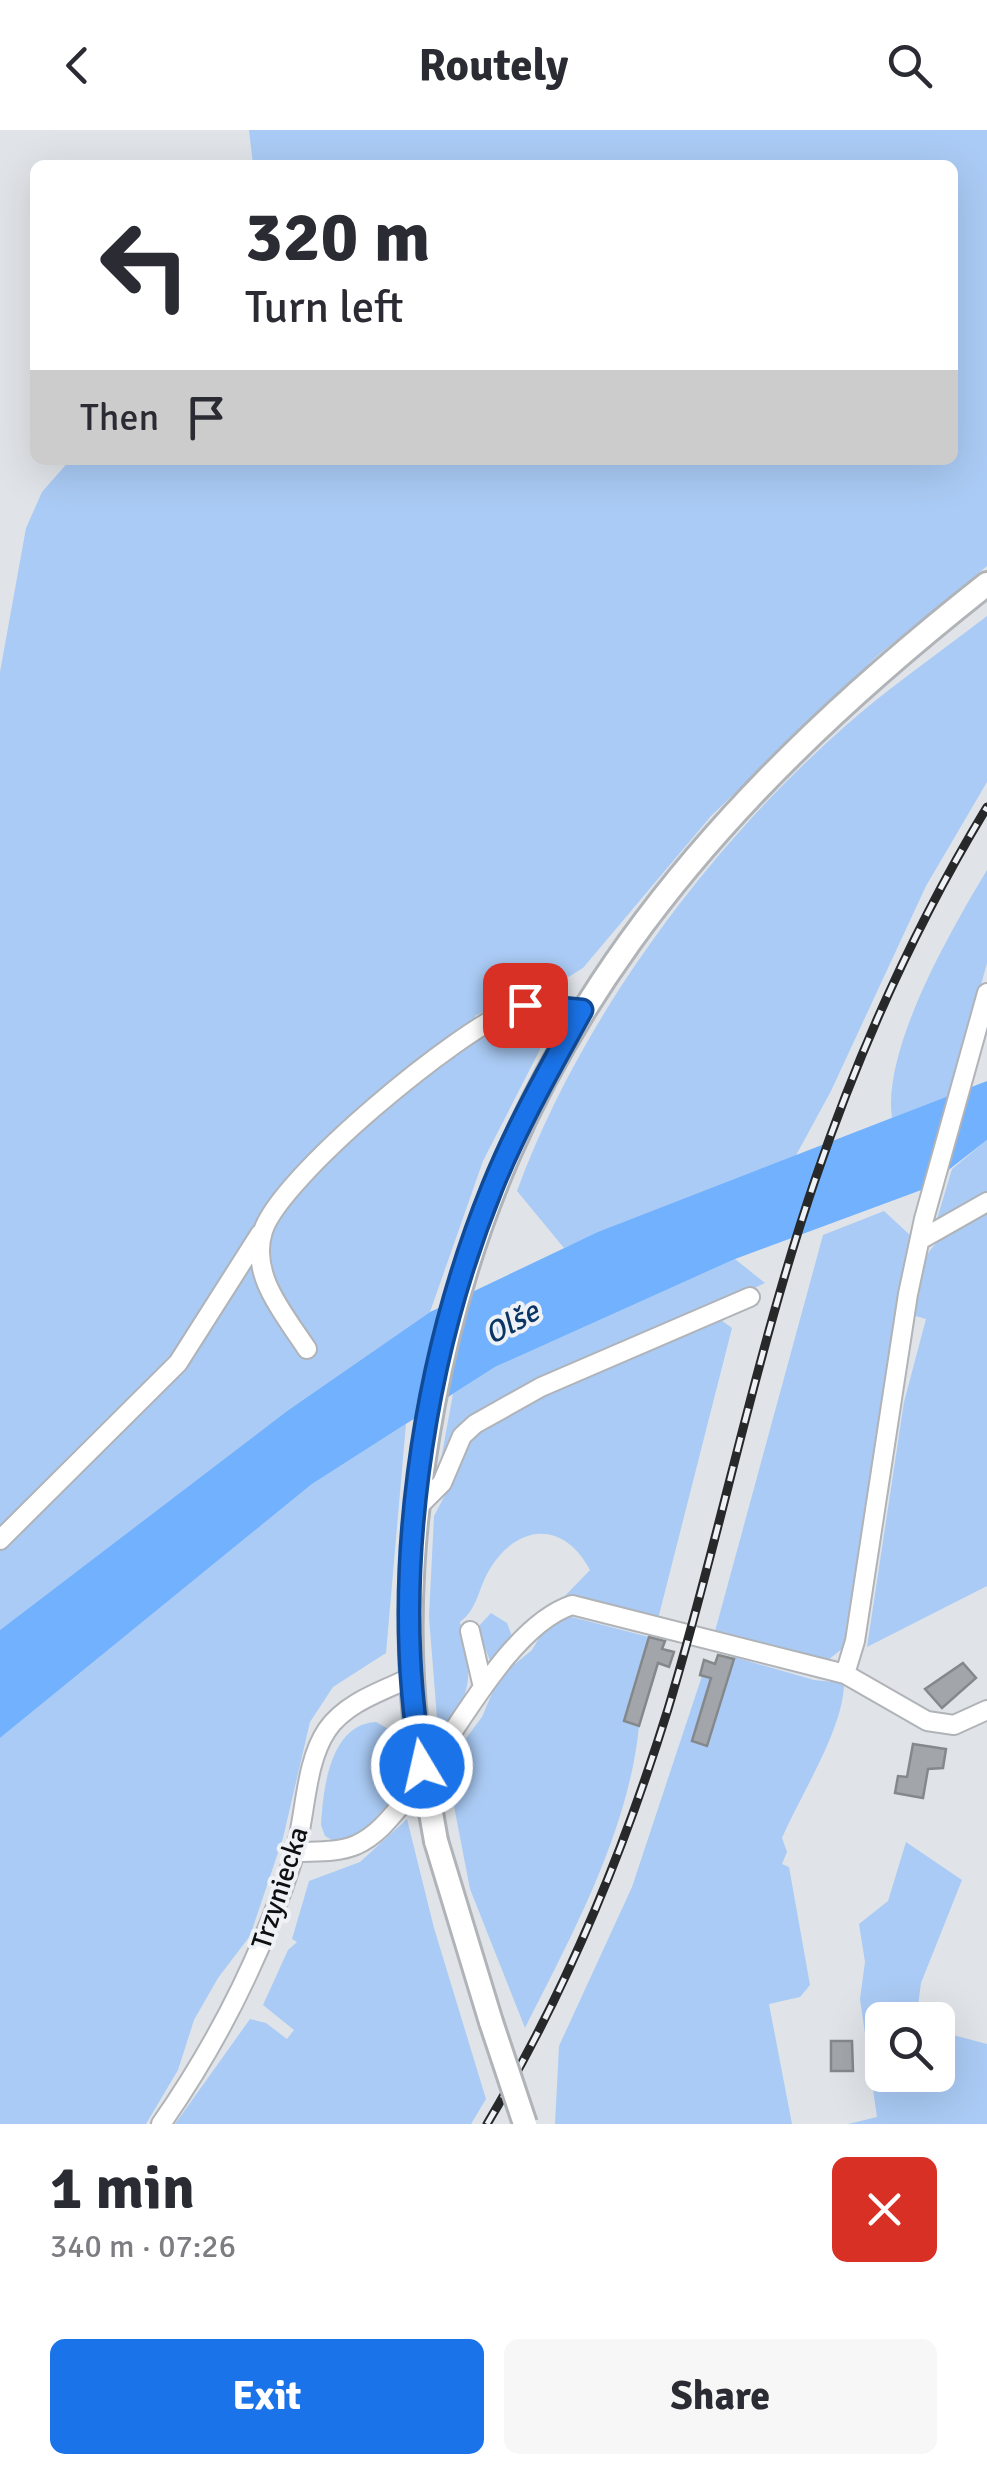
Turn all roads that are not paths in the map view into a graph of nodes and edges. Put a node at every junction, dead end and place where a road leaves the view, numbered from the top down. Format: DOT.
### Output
graph roads {
  1 [pos="987,584"];
  2 [pos="987,993"];
  3 [pos="582,1010"];
  4 [pos="987,1202"];
  5 [pos="263,1230"];
  6 [pos="920,1240"];
  7 [pos="750,1297"];
  8 [pos="307,1350"];
  9 [pos="417,1508"];
  10 [pos="0,1540"];
  11 [pos="470,1631"];
  12 [pos="845,1674"];
  13 [pos="410,1678"];
  14 [pos="482,1684"];
  15 [pos="987,1710"];
  16 [pos="296,1852"];
  17 [pos="161,2124"];
  18 [pos="521,2124"];
  1 -- 3 [label="main road"];
  2 -- 6 [label="street"];
  3 -- 5 [label="street"];
  3 -- 9 [label="main road"];
  4 -- 6 [label="street"];
  5 -- 8 [label="street"];
  5 -- 10 [label="street"];
  6 -- 12 [label="street"];
  7 -- 9 [label="street"];
  9 -- 13 [label="main road"];
  11 -- 14 [label="street"];
  12 -- 14 [label="street"];
  12 -- 15 [label="street"];
  13 -- 16 [label="street, Trzyniecka"];
  13 -- 18 [label="main road, bridge"];
  14 -- 16 [label="street"];
  16 -- 17 [label="street, Trzyniecka"];
}
